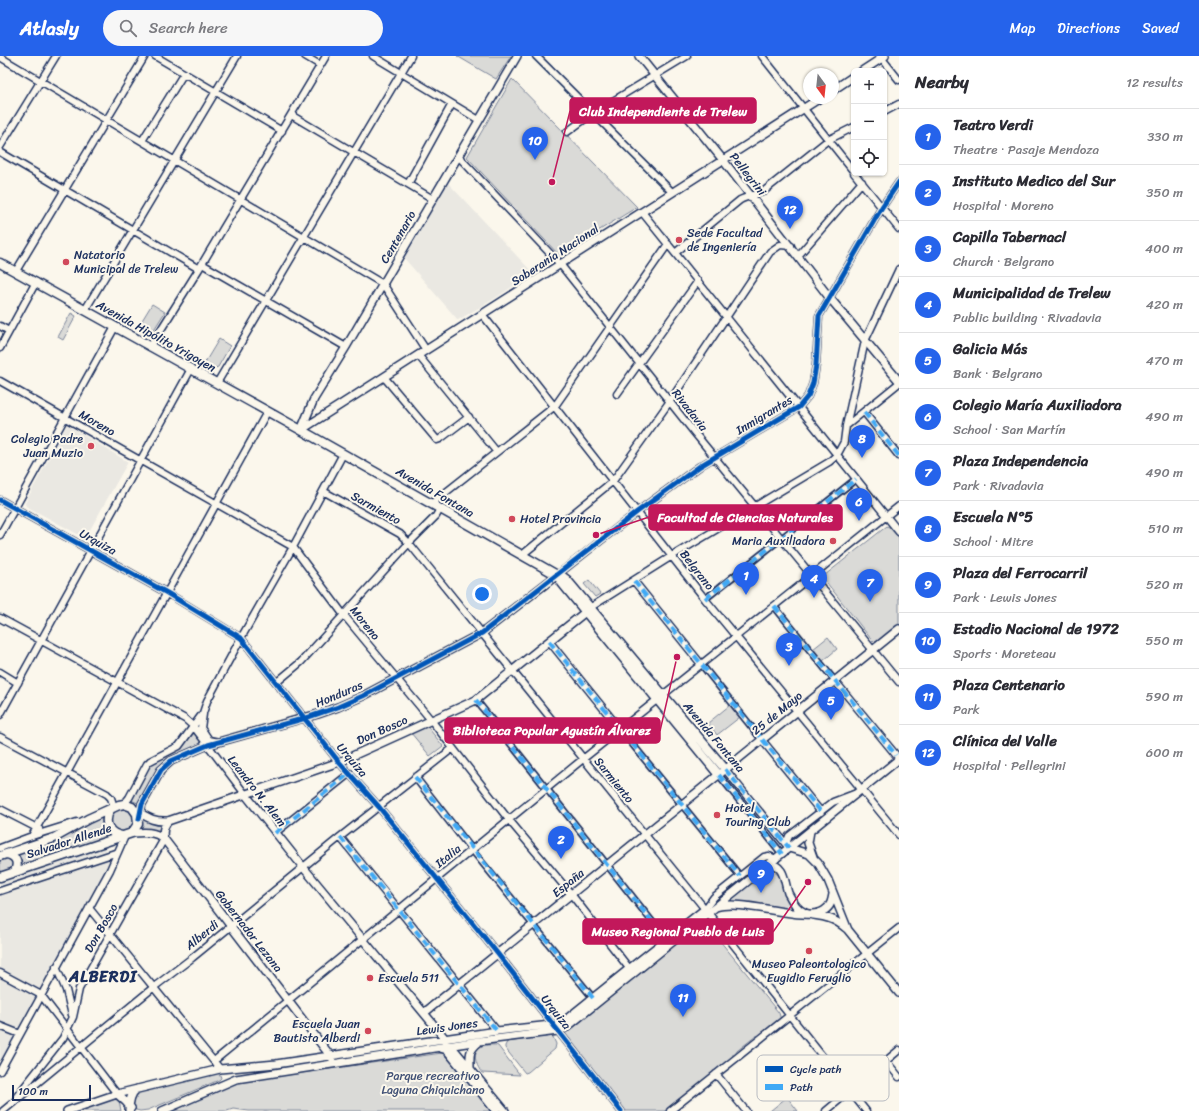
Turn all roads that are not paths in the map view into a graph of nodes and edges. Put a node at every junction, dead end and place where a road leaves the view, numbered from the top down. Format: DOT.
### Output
graph roads {
  1 [pos="56,56"];
  2 [pos="145,56"];
  3 [pos="155,56"];
  4 [pos="237,56"];
  5 [pos="305,56"];
  6 [pos="326,56"];
  7 [pos="373,56"];
  8 [pos="411,56"];
  9 [pos="517,56"];
  10 [pos="536,56"];
  11 [pos="639,56"];
  12 [pos="687,56"];
  13 [pos="762,56"];
  14 [pos="0,57"];
  15 [pos="882,57"];
  16 [pos="320,65"];
  17 [pos="866,68"];
  18 [pos="184,73"];
  19 [pos="401,73"];
  20 [pos="655,76"];
  21 [pos="851,78"];
  22 [pos="899,80"];
  23 [pos="40,81"];
  24 [pos="839,86"];
  25 [pos="216,92"];
  26 [pos="452,104"];
  27 [pos="811,104"];
  28 [pos="899,104"];
  29 [pos="803,109"];
  30 [pos="887,110"];
  31 [pos="593,113"];
  32 [pos="291,115"];
  33 [pos="106,120"];
  34 [pos="479,120"];
  35 [pos="851,128"];
  36 [pos="282,131"];
  37 [pos="567,132"];
  38 [pos="828,140"];
  39 [pos="142,141"];
  40 [pos="0,147"];
  41 [pos="0,152"];
  42 [pos="354,152"];
  43 [pos="458,156"];
  44 [pos="723,160"];
  45 [pos="174,161"];
  46 [pos="851,169"];
  47 [pos="857,176"];
  48 [pos="862,182"];
  49 [pos="899,182"];
  50 [pos="408,184"];
  51 [pos="64,190"];
  52 [pos="672,192"];
  53 [pos="752,196"];
  54 [pos="433,198"];
  55 [pos="241,200"];
  56 [pos="882,207"];
  57 [pos="642,212"];
  58 [pos="133,229"];
  59 [pos="899,229"];
  60 [pos="303,237"];
  61 [pos="668,244"];
  62 [pos="791,246"];
  63 [pos="676,253"];
  64 [pos="798,256"];
  65 [pos="0,262"];
  66 [pos="560,264"];
  67 [pos="201,266"];
  68 [pos="899,269"];
  69 [pos="16,271"];
  70 [pos="698,280"];
  71 [pos="36,282"];
  72 [pos="383,284"];
  73 [pos="829,297"];
  74 [pos="266,300"];
  75 [pos="84,310"];
  76 [pos="482,314"];
  77 [pos="726,316"];
  78 [pos="0,326"];
  79 [pos="610,326"];
  80 [pos="115,327"];
  81 [pos="9,331"];
  82 [pos="865,341"];
  83 [pos="150,347"];
  84 [pos="346,347"];
  85 [pos="0,348"];
  86 [pos="426,350"];
  87 [pos="418,355"];
  88 [pos="639,364"];
  89 [pos="191,370"];
  90 [pos="384,377"];
  91 [pos="0,381"];
  92 [pos="899,382"];
  93 [pos="216,384"];
  94 [pos="616,394"];
  95 [pos="670,401"];
  96 [pos="555,406"];
  97 [pos="799,407"];
  98 [pos="267,412"];
  99 [pos="864,412"];
  100 [pos="468,417"];
  101 [pos="65,418"];
  102 [pos="846,426"];
  103 [pos="301,430"];
  104 [pos="496,451"];
  105 [pos="342,454"];
  106 [pos="837,455"];
  107 [pos="714,456"];
  108 [pos="899,456"];
  109 [pos="141,461"];
  110 [pos="856,479"];
  111 [pos="613,481"];
  112 [pos="323,491"];
  113 [pos="0,500"];
  114 [pos="217,504"];
  115 [pos="431,504"];
  116 [pos="899,506"];
  117 [pos="755,507"];
  118 [pos="15,508"];
  119 [pos="440,509"];
  120 [pos="637,512"];
  121 [pos="886,516"];
  122 [pos="899,532"];
  123 [pos="0,535"];
  124 [pos="782,538"];
  125 [pos="409,543"];
  126 [pos="293,547"];
  127 [pos="92,550"];
  128 [pos="522,555"];
  129 [pos="672,556"];
  130 [pos="556,575"];
  131 [pos="812,575"];
  132 [pos="634,581"];
  133 [pos="167,593"];
  134 [pos="705,599"];
  135 [pos="774,606"];
  136 [pos="588,609"];
  137 [pos="343,614"];
  138 [pos="0,618"];
  139 [pos="899,629"];
  140 [pos="482,633"];
  141 [pos="736,636"];
  142 [pos="241,638"];
  143 [pos="42,641"];
  144 [pos="549,641"];
  145 [pos="873,650"];
  146 [pos="701,664"];
  147 [pos="512,671"];
  148 [pos="0,672"];
  149 [pos="396,678"];
  150 [pos="835,681"];
  151 [pos="276,682"];
  152 [pos="899,682"];
  153 [pos="18,683"];
  154 [pos="118,683"];
  155 [pos="660,698"];
  156 [pos="476,700"];
  157 [pos="797,712"];
  158 [pos="203,713"];
  159 [pos="0,715"];
  160 [pos="306,718"];
  161 [pos="431,720"];
  162 [pos="194,727"];
  163 [pos="620,729"];
  164 [pos="0,737"];
  165 [pos="762,740"];
  166 [pos="218,742"];
  167 [pos="208,745"];
  168 [pos="453,748"];
  169 [pos="898,756"];
  170 [pos="583,759"];
  171 [pos="339,762"];
  172 [pos="722,772"];
  173 [pos="350,773"];
  174 [pos="67,774"];
  175 [pos="415,777"];
  176 [pos="547,789"];
  177 [pos="858,790"];
  178 [pos="245,794"];
  179 [pos="124,804"];
  180 [pos="682,805"];
  181 [pos="379,807"];
  182 [pos="112,808"];
  183 [pos="0,809"];
  184 [pos="819,813"];
  185 [pos="138,814"];
  186 [pos="88,819"];
  187 [pos="509,820"];
  188 [pos="168,821"];
  189 [pos="896,826"];
  190 [pos="37,828"];
  191 [pos="813,828"];
  192 [pos="52,830"];
  193 [pos="275,833"];
  194 [pos="127,835"];
  195 [pos="645,835"];
  196 [pos="899,835"];
  197 [pos="32,836"];
  198 [pos="340,837"];
  199 [pos="164,839"];
  200 [pos="0,848"];
  201 [pos="788,848"];
  202 [pos="472,850"];
  203 [pos="118,852"];
  204 [pos="782,854"];
  205 [pos="2,855"];
  206 [pos="813,857"];
  207 [pos="776,859"];
  208 [pos="769,864"];
  209 [pos="607,865"];
  210 [pos="303,867"];
  211 [pos="15,871"];
  212 [pos="740,876"];
  213 [pos="0,877"];
  214 [pos="437,878"];
  215 [pos="739,888"];
  216 [pos="0,891"];
  217 [pos="570,894"];
  218 [pos="833,894"];
  219 [pos="89,908"];
  220 [pos="714,908"];
  221 [pos="399,910"];
  222 [pos="707,911"];
  223 [pos="809,915"];
  224 [pos="533,924"];
  225 [pos="231,926"];
  226 [pos="899,928"];
  227 [pos="848,930"];
  228 [pos="110,933"];
  229 [pos="362,938"];
  230 [pos="666,939"];
  231 [pos="497,953"];
  232 [pos="868,954"];
  233 [pos="56,967"];
  234 [pos="631,971"];
  235 [pos="0,973"];
  236 [pos="459,984"];
  237 [pos="154,987"];
  238 [pos="79,989"];
  239 [pos="66,990"];
  240 [pos="899,993"];
  241 [pos="41,995"];
  242 [pos="593,998"];
  243 [pos="288,1000"];
  244 [pos="424,1013"];
  245 [pos="789,1016"];
  246 [pos="73,1017"];
  247 [pos="0,1026"];
  248 [pos="556,1028"];
  249 [pos="68,1030"];
  250 [pos="496,1031"];
  251 [pos="20,1034"];
  252 [pos="445,1039"];
  253 [pos="479,1041"];
  254 [pos="451,1046"];
  255 [pos="82,1047"];
  256 [pos="440,1048"];
  257 [pos="899,1050"];
  258 [pos="821,1055"];
  259 [pos="331,1056"];
  260 [pos="889,1058"];
  261 [pos="214,1061"];
  262 [pos="335,1064"];
  263 [pos="889,1065"];
  264 [pos="470,1068"];
  265 [pos="220,1069"];
  266 [pos="0,1071"];
  267 [pos="716,1074"];
  268 [pos="899,1077"];
  269 [pos="222,1085"];
  270 [pos="139,1088"];
  271 [pos="117,1094"];
  272 [pos="838,1101"];
  273 [pos="858,1101"];
  274 [pos="8,1107"];
  275 [pos="130,1109"];
  276 [pos="3,1111"];
  277 [pos="67,1111"];
  278 [pos="162,1111"];
  279 [pos="496,1111"];
  280 [pos="505,1111"];
  281 [pos="621,1111"];
  282 [pos="670,1111"];
  283 [pos="746,1111"];
  284 [pos="826,1111"];
  285 [pos="866,1111"];
  1 -- 23 [label="street"];
  2 -- 33 [label="street"];
  3 -- 18 [label="street"];
  4 -- 25 [label="street"];
  5 -- 16 [label="street"];
  6 -- 16 [label="street"];
  7 -- 19 [label="street"];
  8 -- 19 [label="street"];
  9 -- 34 [label="street, Centenario"];
  10 -- 31 [label="street"];
  11 -- 20 [label="street, Pellegrini"];
  12 -- 20 [label="street"];
  13 -- 29 [label="street"];
  14 -- 23 [label="street"];
  15 -- 17 [label="street"];
  15 -- 22 [label="street"];
  16 -- 32 [label="street"];
  18 -- 25 [label="street"];
  18 -- 39 [label="street"];
  19 -- 26 [label="street"];
  19 -- 42 [label="street"];
  20 -- 31 [label="street"];
  20 -- 44 [label="street, Pellegrini"];
  21 -- 24 [label="street"];
  23 -- 33 [label="street"];
  23 -- 40 [label="street"];
  25 -- 36 [label="street"];
  25 -- 45 [label="street"];
  26 -- 34 [label="street"];
  26 -- 50 [label="street"];
  27 -- 29 [label="street, Soberanía Nacional"];
  28 -- 30 [label="street"];
  29 -- 38 [label="street"];
  29 -- 44 [label="street, Soberanía Nacional"];
  31 -- 37 [label="street"];
  31 -- 52 [label="street"];
  32 -- 36 [label="street"];
  32 -- 42 [label="street"];
  33 -- 39 [label="street"];
  33 -- 51 [label="street"];
  34 -- 43 [label="street, Centenario"];
  35 -- 38 [label="street"];
  36 -- 55 [label="street"];
  38 -- 46 [label="street"];
  38 -- 53 [label="street"];
  39 -- 45 [label="street"];
  41 -- 51 [label="street"];
  42 -- 50 [label="street"];
  42 -- 60 [label="street"];
  43 -- 54 [label="street, Centenario"];
  43 -- 66 [label="street, Rivadavia"];
  44 -- 52 [label="street, Soberanía Nacional"];
  44 -- 53 [label="street, Pellegrini"];
  45 -- 55 [label="street"];
  45 -- 58 [label="street"];
  47 -- 48 [label="street"];
  48 -- 56 [label="street"];
  48 -- 64 [label="street"];
  49 -- 56 [label="street, Inmigrantes"];
  50 -- 54 [label="street"];
  51 -- 58 [label="street"];
  51 -- 69 [label="street"];
  52 -- 57 [label="street, Soberanía Nacional"];
  53 -- 62 [label="street, Pellegrini"];
  53 -- 63 [label="street"];
  54 -- 72 [label="street, Centenario"];
  55 -- 60 [label="street"];
  55 -- 67 [label="street"];
  56 -- 59 [label="street"];
  56 -- 73 [label="street, Inmigrantes"];
  57 -- 61 [label="street"];
  57 -- 66 [label="street, Soberanía Nacional"];
  58 -- 67 [label="street"];
  58 -- 75 [label="street"];
  60 -- 72 [label="street"];
  60 -- 74 [label="street"];
  61 -- 63 [label="street"];
  61 -- 79 [label="street"];
  62 -- 64 [label="street, Pellegrini"];
  62 -- 77 [label="street"];
  63 -- 70 [label="street"];
  64 -- 73 [label="street, Pellegrini"];
  65 -- 69 [label="main road, Avenida Hipólito Yrigoyen"];
  66 -- 76 [label="street, Soberanía Nacional"];
  66 -- 79 [label="street, Rivadavia"];
  67 -- 74 [label="street"];
  67 -- 83 [label="street"];
  68 -- 82 [label="street"];
  69 -- 71 [label="main road, Avenida Hipólito Yrigoyen"];
  70 -- 77 [label="street"];
  70 -- 88 [label="street"];
  71 -- 75 [label="main road, Avenida Hipólito Yrigoyen"];
  71 -- 81 [label="street"];
  72 -- 84 [label="street, Centenario"];
  72 -- 86 [label="street"];
  73 -- 82 [label="street, Pellegrini"];
  73 -- 97 [label="street, Inmigrantes"];
  74 -- 84 [label="street"];
  74 -- 93 [label="street"];
  75 -- 80 [label="main road, Avenida Hipólito Yrigoyen"];
  76 -- 86 [label="street, Soberanía Nacional"];
  76 -- 96 [label="street, Belgrano"];
  77 -- 95 [label="street"];
  77 -- 97 [label="street"];
  78 -- 81 [label="street"];
  79 -- 88 [label="street, Rivadavia"];
  79 -- 96 [label="street"];
  80 -- 83 [label="main road, Avenida Hipólito Yrigoyen"];
  80 -- 101 [label="street"];
  81 -- 85 [label="street"];
  82 -- 92 [label="street, Pellegrini"];
  82 -- 102 [label="street"];
  83 -- 89 [label="main road, Avenida Hipólito Yrigoyen"];
  84 -- 103 [label="street, Centenario"];
  86 -- 87 [label="street, Soberanía Nacional"];
  87 -- 90 [label="street, Soberanía Nacional"];
  87 -- 100 [label="street"];
  88 -- 94 [label="street"];
  88 -- 95 [label="street, Rivadavia"];
  89 -- 93 [label="main road, Avenida Hipólito Yrigoyen"];
  89 -- 109 [label="street"];
  90 -- 100 [label="street"];
  90 -- 103 [label="street, Soberanía Nacional"];
  91 -- 101 [label="street, Moreno"];
  92 -- 99 [label="street"];
  93 -- 98 [label="main road, Avenida Hipólito Yrigoyen"];
  95 -- 107 [label="street, Rivadavia"];
  95 -- 111 [label="street"];
  96 -- 104 [label="street"];
  96 -- 111 [label="street, Belgrano"];
  97 -- 106 [label="street"];
  97 -- 107 [label="street, Inmigrantes"];
  98 -- 103 [label="main road, Avenida Hipólito Yrigoyen"];
  98 -- 114 [label="street"];
  99 -- 102 [label="street"];
  99 -- 108 [label="street"];
  100 -- 104 [label="street"];
  101 -- 109 [label="street, Moreno"];
  101 -- 118 [label="street"];
  102 -- 106 [label="street"];
  103 -- 105 [label="main road, Avenida Fontana"];
  104 -- 115 [label="street"];
  105 -- 112 [label="street"];
  105 -- 115 [label="main road, Avenida Fontana"];
  106 -- 110 [label="street"];
  106 -- 117 [label="street"];
  107 -- 117 [label="street, Rivadavia"];
  107 -- 120 [label="street, Inmigrantes"];
  109 -- 114 [label="street, Moreno"];
  109 -- 127 [label="street"];
  110 -- 121 [label="street"];
  110 -- 124 [label="street"];
  111 -- 120 [label="street, Belgrano"];
  111 -- 128 [label="street"];
  112 -- 125 [label="street, Sarmiento"];
  112 -- 126 [label="street"];
  113 -- 118 [label="street, Urquiza"];
  114 -- 126 [label="street, Moreno"];
  114 -- 133 [label="street"];
  115 -- 119 [label="main road, Avenida Fontana"];
  116 -- 121 [label="street, Italia"];
  117 -- 124 [label="street, Rivadavia"];
  117 -- 129 [label="street"];
  118 -- 123 [label="street"];
  118 -- 127 [label="street, Urquiza"];
  119 -- 125 [label="street"];
  119 -- 128 [label="main road, Avenida Fontana"];
  120 -- 129 [label="street, Belgrano"];
  120 -- 130 [label="street, Inmigrantes"];
  121 -- 122 [label="street"];
  121 -- 131 [label="street, Italia"];
  124 -- 131 [label="street, Rivadavia"];
  124 -- 134 [label="street"];
  125 -- 137 [label="street"];
  125 -- 140 [label="street, Sarmiento"];
  126 -- 137 [label="street, Moreno"];
  126 -- 142 [label="street"];
  127 -- 133 [label="street, Urquiza"];
  127 -- 143 [label="street"];
  128 -- 130 [label="main road, Avenida Fontana"];
  129 -- 132 [label="street"];
  129 -- 134 [label="street, Belgrano"];
  130 -- 136 [label="main road, Avenida Fontana"];
  130 -- 140 [label="street, Honduras"];
  131 -- 135 [label="street, Italia"];
  131 -- 145 [label="street, Rivadavia"];
  132 -- 136 [label="street"];
  132 -- 146 [label="street"];
  133 -- 142 [label="street, Urquiza"];
  133 -- 154 [label="street"];
  134 -- 141 [label="street, Belgrano"];
  135 -- 141 [label="street, Italia"];
  135 -- 150 [label="street"];
  136 -- 144 [label="street, Don Bosco"];
  136 -- 155 [label="main road, Avenida Fontana"];
  137 -- 149 [label="street, Moreno"];
  137 -- 151 [label="street"];
  138 -- 143 [label="street, Leandro N. Alem"];
  139 -- 145 [label="street, 25 de Mayo"];
  140 -- 147 [label="street, Sarmiento"];
  140 -- 149 [label="street, Honduras"];
  141 -- 146 [label="street, Italia"];
  141 -- 157 [label="street, Belgrano"];
  142 -- 151 [label="street, Urquiza"];
  142 -- 158 [label="street"];
  143 -- 153 [label="street"];
  143 -- 154 [label="street, Leandro N. Alem"];
  144 -- 147 [label="street, Don Bosco"];
  144 -- 163 [label="street"];
  145 -- 150 [label="street, 25 de Mayo"];
  145 -- 152 [label="street, Rivadavia"];
  146 -- 155 [label="street, Italia"];
  146 -- 165 [label="street"];
  147 -- 156 [label="street, Don Bosco"];
  147 -- 170 [label="street, Sarmiento"];
  148 -- 153 [label="street"];
  149 -- 160 [label="street, Honduras"];
  149 -- 161 [label="street, Moreno"];
  150 -- 157 [label="street, 25 de Mayo"];
  150 -- 169 [label="street"];
  151 -- 160 [label="street, Urquiza"];
  153 -- 159 [label="street"];
  154 -- 162 [label="street, Leandro N. Alem"];
  154 -- 174 [label="street"];
  155 -- 163 [label="street, Italia"];
  155 -- 172 [label="main road, Avenida Fontana"];
  156 -- 161 [label="street, Don Bosco"];
  156 -- 176 [label="street"];
  157 -- 165 [label="street, 25 de Mayo"];
  157 -- 177 [label="street, Belgrano"];
  158 -- 162 [label="street"];
  158 -- 166 [label="street"];
  160 -- 166 [label="street, Honduras"];
  160 -- 171 [label="street, Urquiza"];
  161 -- 168 [label="street, Moreno"];
  161 -- 171 [label="street, Don Bosco"];
  162 -- 167 [label="street, Leandro N. Alem"];
  162 -- 179 [label="street"];
  163 -- 170 [label="street, Italia"];
  163 -- 180 [label="street"];
  164 -- 174 [label="street"];
  165 -- 172 [label="street, 25 de Mayo"];
  165 -- 184 [label="street"];
  166 -- 167 [label="street, Honduras"];
  167 -- 178 [label="street, Leandro N. Alem"];
  167 -- 185 [label="street, Honduras"];
  168 -- 175 [label="street, Alberdi"];
  168 -- 187 [label="street, Moreno"];
  169 -- 177 [label="street, Lewis Jones"];
  170 -- 176 [label="street, Italia"];
  170 -- 195 [label="street, Sarmiento"];
  171 -- 173 [label="street, Urquiza"];
  171 -- 178 [label="street, Don Bosco"];
  172 -- 180 [label="street, España"];
  172 -- 201 [label="street, Avenida Fontana"];
  172 -- 204 [label="street"];
  173 -- 181 [label="street, Urquiza"];
  173 -- 193 [label="street"];
  174 -- 182 [label="street"];
  174 -- 190 [label="street"];
  175 -- 181 [label="street, Alberdi"];
  175 -- 202 [label="street"];
  176 -- 187 [label="street, Italia"];
  176 -- 209 [label="street"];
  177 -- 184 [label="street"];
  177 -- 189 [label="street, Belgrano"];
  177 -- 191 [label="street, Lewis Jones"];
  178 -- 188 [label="street, Don Bosco"];
  178 -- 193 [label="street, Leandro N. Alem"];
  179 -- 182 [label="main road, Salvador Allende"];
  179 -- 185 [label="main road"];
  180 -- 195 [label="street, España"];
  180 -- 212 [label="street"];
  181 -- 198 [label="street, Alberdi"];
  181 -- 214 [label="street, Urquiza"];
  182 -- 186 [label="main road, Salvador Allende"];
  182 -- 194 [label="main road, Salvador Allende"];
  183 -- 190 [label="street"];
  184 -- 191 [label="street"];
  184 -- 201 [label="street"];
  185 -- 188 [label="street, Don Bosco"];
  185 -- 194 [label="main road"];
  186 -- 192 [label="street, Salvador Allende"];
  186 -- 205 [label="main road, Salvador Allende"];
  187 -- 202 [label="street, Italia"];
  187 -- 217 [label="street, Moreno"];
  188 -- 199 [label="street"];
  189 -- 196 [label="street, Belgrano"];
  190 -- 192 [label="street"];
  190 -- 197 [label="street"];
  191 -- 201 [label="street, Lewis Jones"];
  191 -- 206 [label="street"];
  192 -- 197 [label="street, Salvador Allende"];
  193 -- 210 [label="street, Leandro N. Alem"];
  194 -- 199 [label="street"];
  194 -- 203 [label="street"];
  194 -- 211 [label="main road, Salvador Allende"];
  195 -- 209 [label="street, España"];
  195 -- 222 [label="street, Sarmiento"];
  197 -- 200 [label="street, Salvador Allende"];
  198 -- 210 [label="street, Alberdi"];
  198 -- 221 [label="street"];
  199 -- 225 [label="street, Gobernador Lezana"];
  199 -- 228 [label="street, Don Bosco"];
  201 -- 204 [label="street, Lewis Jones"];
  201 -- 206 [label="street"];
  202 -- 214 [label="street, Italia"];
  202 -- 224 [label="street"];
  203 -- 216 [label="street"];
  203 -- 219 [label="street"];
  204 -- 207 [label="street, Lewis Jones"];
  205 -- 211 [label="main road"];
  206 -- 218 [label="street"];
  207 -- 208 [label="street, Lewis Jones"];
  207 -- 212 [label="street, Lewis Jones"];
  208 -- 215 [label="street, Lewis Jones"];
  208 -- 223 [label="street"];
  209 -- 217 [label="street, España"];
  209 -- 230 [label="street"];
  210 -- 225 [label="street, Alberdi"];
  210 -- 229 [label="street, Leandro N. Alem"];
  211 -- 213 [label="main road, Salvador Allende"];
  212 -- 215 [label="street"];
  212 -- 222 [label="street, Lewis Jones"];
  214 -- 221 [label="street, Italia"];
  214 -- 231 [label="street, Urquiza"];
  215 -- 220 [label="street, Lewis Jones"];
  217 -- 224 [label="street, España"];
  217 -- 234 [label="street, Moreno"];
  218 -- 223 [label="street"];
  218 -- 227 [label="street"];
  219 -- 228 [label="street"];
  219 -- 233 [label="street"];
  220 -- 222 [label="street, Lewis Jones"];
  220 -- 223 [label="street"];
  221 -- 229 [label="street, Italia"];
  221 -- 236 [label="street"];
  222 -- 230 [label="street, Lewis Jones"];
  222 -- 234 [label="street, Lewis Jones"];
  222 -- 245 [label="street, Sarmiento"];
  223 -- 227 [label="street"];
  224 -- 231 [label="street, España"];
  224 -- 242 [label="street"];
  225 -- 237 [label="street, Alberdi"];
  225 -- 243 [label="street, Gobernador Lezana"];
  226 -- 232 [label="street"];
  227 -- 232 [label="street"];
  228 -- 237 [label="street"];
  228 -- 238 [label="street, Don Bosco"];
  229 -- 243 [label="street, Italia"];
  229 -- 244 [label="street, Leandro N. Alem"];
  230 -- 234 [label="street, Lewis Jones"];
  231 -- 236 [label="street, España"];
  231 -- 248 [label="street, Urquiza"];
  232 -- 240 [label="street"];
  232 -- 245 [label="street"];
  233 -- 239 [label="street"];
  233 -- 241 [label="street"];
  234 -- 242 [label="street, Lewis Jones"];
  234 -- 248 [label="street, Lewis Jones"];
  235 -- 241 [label="street"];
  236 -- 244 [label="street, España"];
  236 -- 250 [label="street"];
  237 -- 255 [label="street, Alberdi"];
  237 -- 261 [label="street"];
  238 -- 239 [label="street"];
  238 -- 246 [label="street, Don Bosco"];
  239 -- 246 [label="street"];
  241 -- 249 [label="street"];
  241 -- 251 [label="street"];
  242 -- 248 [label="street, Lewis Jones"];
  243 -- 259 [label="street, Gobernador Lezana"];
  243 -- 261 [label="street, Italia"];
  244 -- 252 [label="street, Leandro N. Alem"];
  245 -- 258 [label="street, Sarmiento"];
  245 -- 267 [label="street"];
  246 -- 249 [label="street, Don Bosco"];
  247 -- 251 [label="street"];
  248 -- 250 [label="street, Lewis Jones"];
  248 -- 253 [label="street, Lewis Jones"];
  248 -- 281 [label="street, Urquiza"];
  249 -- 255 [label="street"];
  249 -- 274 [label="street, Don Bosco"];
  250 -- 252 [label="street, Lewis Jones"];
  251 -- 266 [label="street"];
  252 -- 254 [label="street, Leandro N. Alem"];
  252 -- 259 [label="street, Lewis Jones"];
  253 -- 254 [label="street, Lewis Jones"];
  253 -- 264 [label="street"];
  254 -- 256 [label="street, Lewis Jones"];
  254 -- 264 [label="street, Leandro N. Alem"];
  255 -- 271 [label="street"];
  255 -- 274 [label="street, Alberdi"];
  256 -- 262 [label="street, Lewis Jones"];
  256 -- 279 [label="street"];
  257 -- 260 [label="street"];
  259 -- 262 [label="street, Gobernador Lezana"];
  259 -- 265 [label="street, Lewis Jones"];
  261 -- 265 [label="street"];
  262 -- 269 [label="street, Lewis Jones"];
  263 -- 268 [label="street"];
  264 -- 280 [label="street, Leandro N. Alem"];
  265 -- 269 [label="street"];
  265 -- 270 [label="street, Lewis Jones"];
  267 -- 282 [label="street"];
  267 -- 283 [label="street"];
  269 -- 278 [label="street, Lewis Jones"];
  270 -- 271 [label="street, Lewis Jones"];
  270 -- 275 [label="street"];
  271 -- 275 [label="street"];
  271 -- 277 [label="street, Lewis Jones"];
  272 -- 284 [label="street"];
  273 -- 285 [label="street, Sarmiento"];
  274 -- 276 [label="street, Alberdi"];
}
